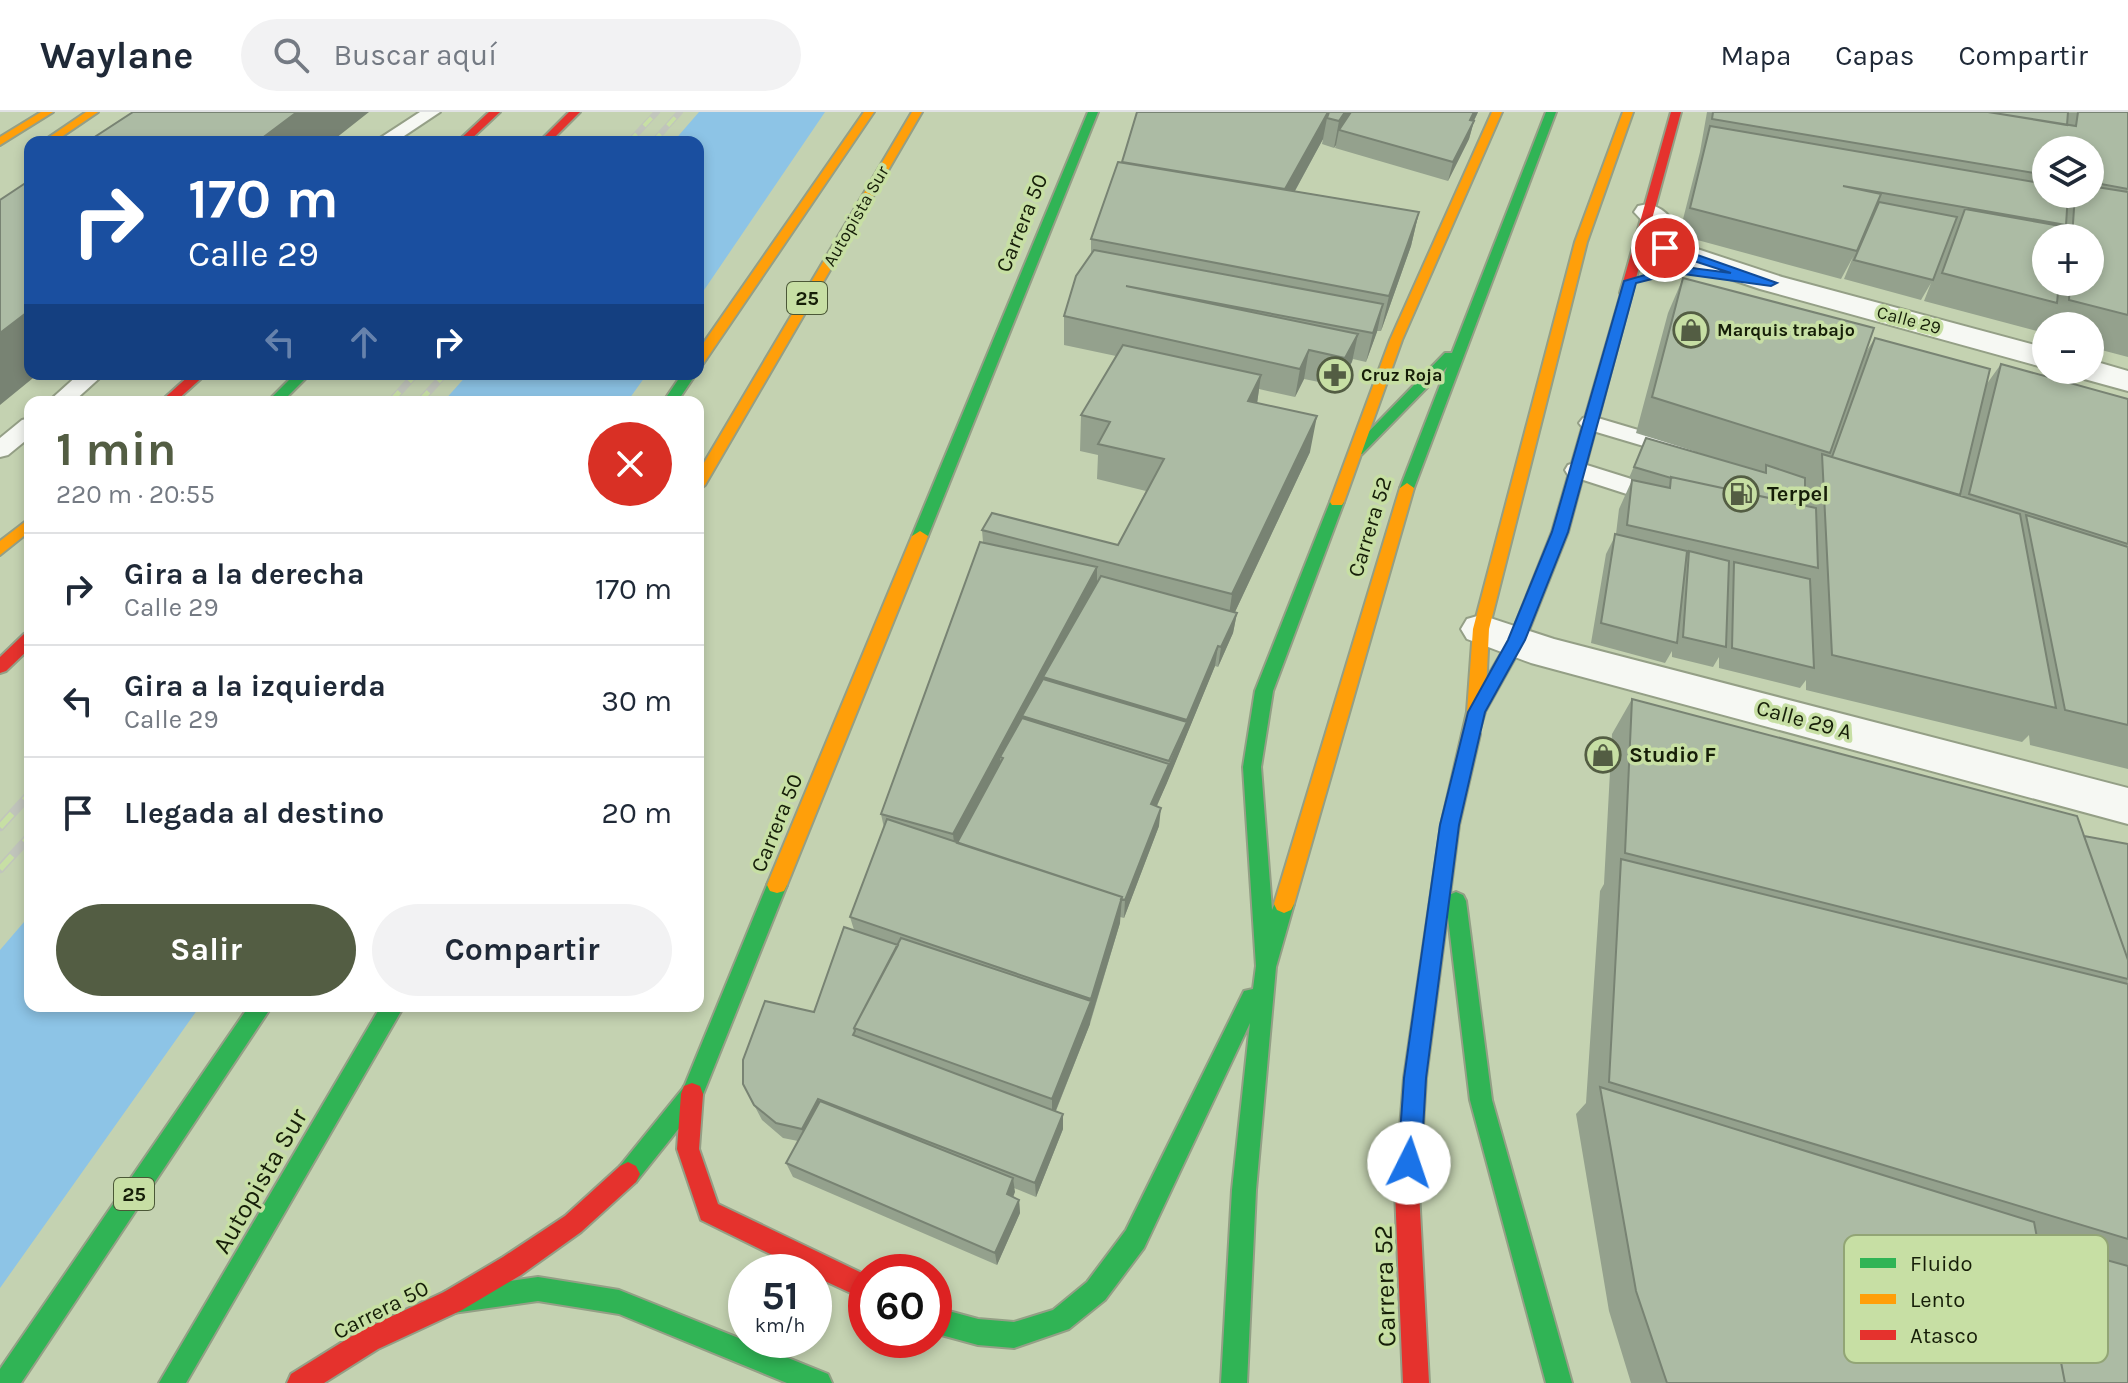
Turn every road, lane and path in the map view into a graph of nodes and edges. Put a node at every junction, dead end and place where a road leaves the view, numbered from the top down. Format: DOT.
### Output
graph roads {
  1 [pos="48,112"];
  2 [pos="93,112"];
  3 [pos="416,112"];
  4 [pos="432,112"];
  5 [pos="575,112"];
  6 [pos="869,112"];
  7 [pos="916,112"];
  8 [pos="1093,112"];
  9 [pos="1497,112"];
  10 [pos="1551,112"];
  11 [pos="1628,112"];
  12 [pos="1676,112"];
  13 [pos="490,117"];
  14 [pos="56,136"];
  15 [pos="389,136"];
  16 [pos="392,136"];
  17 [pos="469,136"];
  18 [pos="474,136"];
  19 [pos="550,136"];
  20 [pos="0,142"];
  21 [pos="862,169"];
  22 [pos="830,203"];
  23 [pos="1648,212"];
  24 [pos="1630,281"];
  25 [pos="1771,283"];
  26 [pos="735,306"];
  27 [pos="1460,346"];
  28 [pos="704,352"];
  29 [pos="2032,354"];
  30 [pos="2104,374"];
  31 [pos="86,380"];
  32 [pos="192,380"];
  33 [pos="296,380"];
  34 [pos="2128,381"];
  35 [pos="66,396"];
  36 [pos="174,396"];
  37 [pos="279,396"];
  38 [pos="1591,423"];
  39 [pos="24,430"];
  40 [pos="0,450"];
  41 [pos="1357,451"];
  42 [pos="1704,458"];
  43 [pos="1577,470"];
  44 [pos="704,475"];
  45 [pos="1691,503"];
  46 [pos="24,528"];
  47 [pos="0,550"];
  48 [pos="1499,635"];
  49 [pos="24,644"];
  50 [pos="0,667"];
  51 [pos="1476,712"];
  52 [pos="2128,806"];
  53 [pos="1450,825"];
  54 [pos="1266,967"];
  55 [pos="257,1012"];
  56 [pos="389,1012"];
  57 [pos="692,1094"];
  58 [pos="848,1279"];
  59 [pos="453,1301"];
  60 [pos="1410,1303"];
  61 [pos="952,1325"];
  62 [pos="6,1383"];
  63 [pos="172,1383"];
  64 [pos="300,1383"];
  65 [pos="819,1383"];
  66 [pos="1234,1383"];
  67 [pos="1416,1383"];
  68 [pos="1434,1383"];
  69 [pos="1559,1383"];
  1 -- 20 [label="main road"];
  2 -- 14 [label="main road"];
  3 -- 15 [label="lane"];
  4 -- 16 [label="lane"];
  5 -- 19 [label="main road"];
  6 -- 26 [label="main road, Autopista Sur / 25"];
  7 -- 21 [label="main road"];
  7 -- 44 [label="main road, Autopista Sur / 25"];
  8 -- 57 [label="main road, Carrera 50"];
  9 -- 41 [label="main road, Carrera 52"];
  10 -- 27 [label="main road, Carrera 52"];
  11 -- 48 [label="main road, Carrera 52"];
  12 -- 23 [label="main road, Carrera 52"];
  13 -- 17 [label="main road"];
  13 -- 18 [label="main road"];
  22 -- 26 [label="main road"];
  23 -- 24 [label="main road, Carrera 52"];
  23 -- 25 [label="street, Calle 29"];
  24 -- 25 [label="street, Calle 29"];
  24 -- 38 [label="main road, Carrera 52"];
  25 -- 29 [label="street, Calle 29"];
  26 -- 28 [label="main road, Autopista Sur / 25"];
  27 -- 41 [label="main road"];
  27 -- 54 [label="main road, Carrera 52"];
  30 -- 34 [label="street"];
  31 -- 35 [label="lane"];
  32 -- 36 [label="main road"];
  33 -- 37 [label="main road"];
  38 -- 42 [label="lane"];
  38 -- 43 [label="main road, Carrera 52"];
  39 -- 40 [label="lane"];
  41 -- 54 [label="main road, Carrera 52"];
  43 -- 45 [label="lane"];
  43 -- 48 [label="main road, Carrera 52"];
  46 -- 47 [label="main road"];
  48 -- 51 [label="main road, Carrera 52"];
  48 -- 51 [label="main road, Carrera 52"];
  48 -- 52 [label="street, Calle 29 A"];
  49 -- 50 [label="main road"];
  51 -- 53 [label="main road, Carrera 52"];
  53 -- 60 [label="main road, Carrera 52"];
  53 -- 69 [label="main road"];
  54 -- 61 [label="main road"];
  54 -- 66 [label="main road, Carrera 52"];
  55 -- 62 [label="main road, 25"];
  56 -- 63 [label="main road, Autopista Sur"];
  57 -- 58 [label="main road"];
  57 -- 59 [label="main road, Carrera 50"];
  59 -- 64 [label="main road, Carrera 50"];
  59 -- 65 [label="main road"];
  60 -- 67 [label="main road, Carrera 52"];
  60 -- 68 [label="main road"];
}
